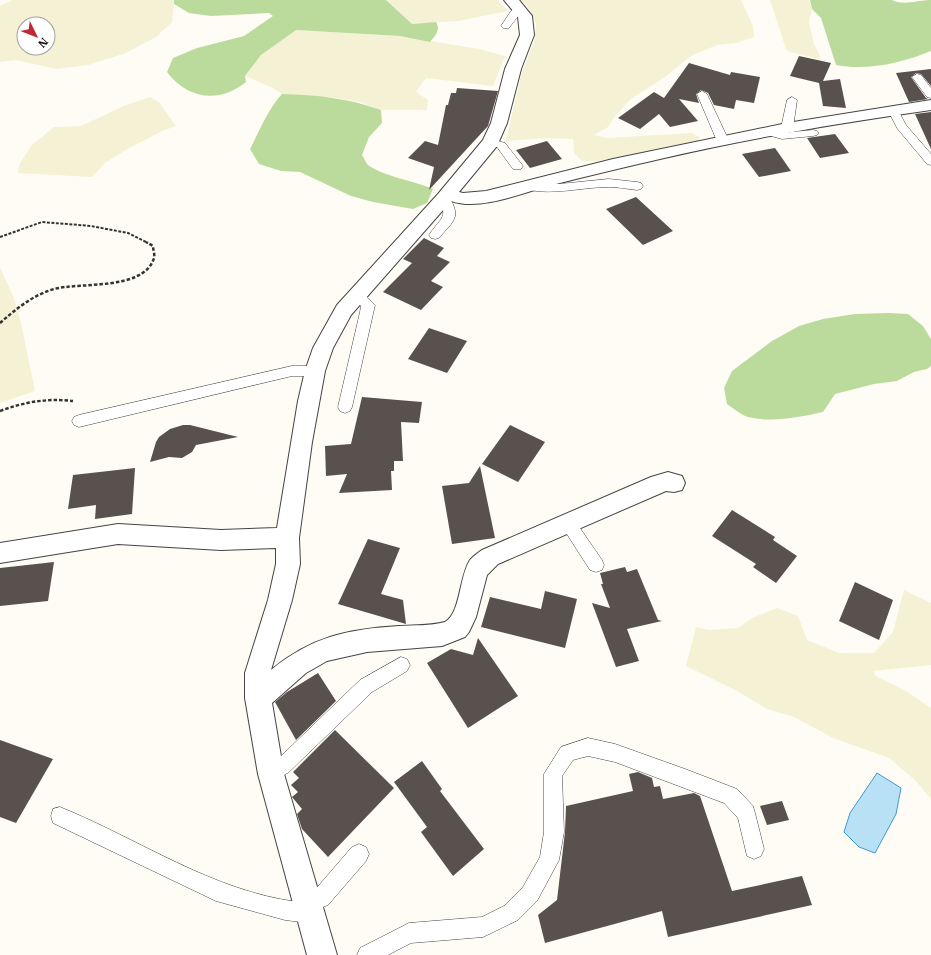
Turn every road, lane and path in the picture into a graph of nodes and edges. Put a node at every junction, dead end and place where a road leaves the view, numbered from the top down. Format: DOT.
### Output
graph roads {
  1 [pos="515,5"];
  2 [pos="506,26"];
  3 [pos="917,77"];
  4 [pos="702,94"];
  5 [pos="931,95"];
  6 [pos="792,100"];
  7 [pos="931,105"];
  8 [pos="894,110"];
  9 [pos="787,128"];
  10 [pos="768,132"];
  11 [pos="813,133"];
  12 [pos="723,140"];
  13 [pos="491,142"];
  14 [pos="931,161"];
  15 [pos="517,166"];
  16 [pos="529,186"];
  17 [pos="637,186"];
  18 [pos="446,196"];
  19 [pos="435,236"];
  20 [pos="0,237"];
  21 [pos="357,295"];
  22 [pos="0,323"];
  23 [pos="315,371"];
  24 [pos="345,407"];
  25 [pos="0,411"];
  26 [pos="79,421"];
  27 [pos="674,483"];
  28 [pos="568,523"];
  29 [pos="287,538"];
  30 [pos="0,553"];
  31 [pos="596,565"];
  32 [pos="401,665"];
  33 [pos="258,698"];
  34 [pos="270,774"];
  35 [pos="60,816"];
  36 [pos="754,849"];
  37 [pos="360,854"];
  38 [pos="308,908"];
  39 [pos="322,955"];
  40 [pos="367,955"];
  1 -- 2 [label="lane"];
  1 -- 13 [label="street"];
  3 -- 5 [label="lane"];
  4 -- 12 [label="lane"];
  6 -- 9 [label="lane"];
  7 -- 8 [label="street"];
  8 -- 9 [label="street"];
  8 -- 14 [label="lane"];
  9 -- 10 [label="street"];
  10 -- 11 [label="lane"];
  10 -- 12 [label="street"];
  12 -- 16 [label="street"];
  13 -- 15 [label="lane"];
  13 -- 18 [label="street"];
  16 -- 17 [label="lane"];
  16 -- 18 [label="street"];
  18 -- 19 [label="lane"];
  18 -- 21 [label="street"];
  20 -- 22 [label="path"];
  21 -- 23 [label="street"];
  21 -- 24 [label="lane"];
  23 -- 26 [label="lane"];
  23 -- 29 [label="street"];
  25 -- 26 [label="path"];
  27 -- 28 [label="street"];
  28 -- 31 [label="lane"];
  28 -- 33 [label="street"];
  29 -- 30 [label="street"];
  29 -- 33 [label="street"];
  32 -- 34 [label="lane"];
  33 -- 34 [label="street"];
  34 -- 38 [label="street"];
  35 -- 38 [label="lane"];
  36 -- 40 [label="lane"];
  37 -- 38 [label="lane"];
  38 -- 39 [label="street"];
}
